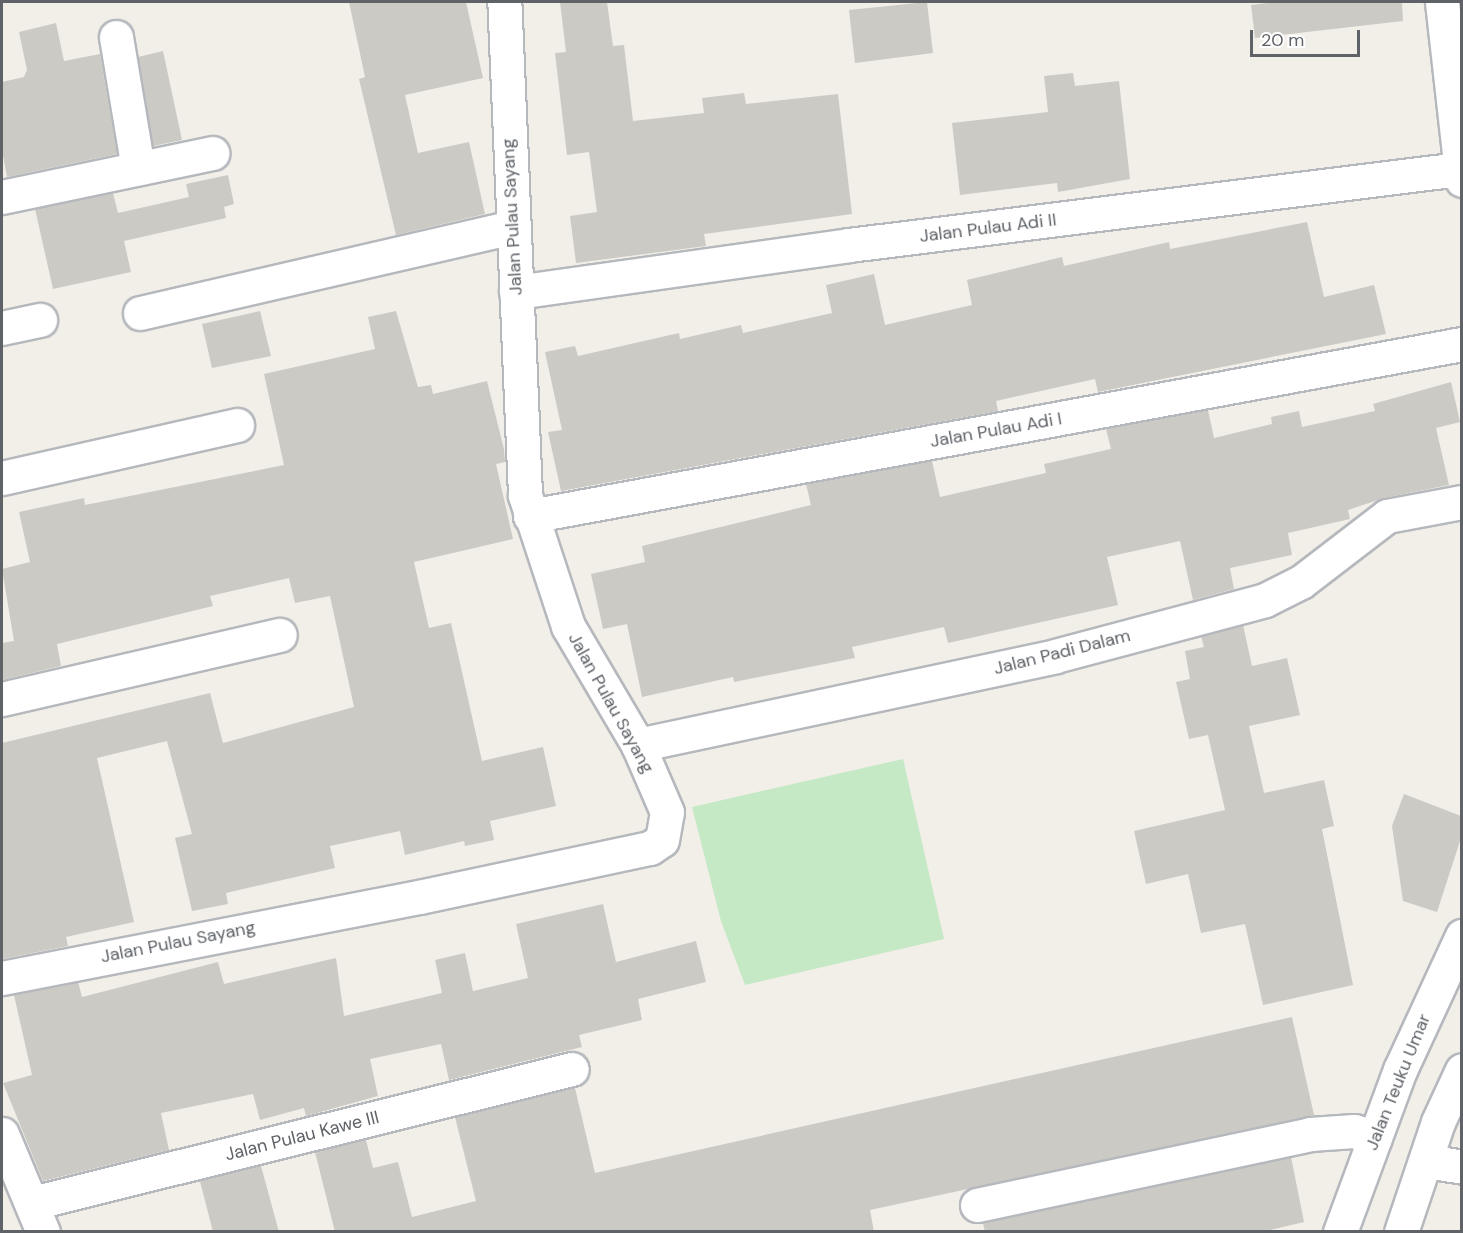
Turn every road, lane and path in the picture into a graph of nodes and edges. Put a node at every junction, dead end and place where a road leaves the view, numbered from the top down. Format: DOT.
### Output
graph roads {
  1 [pos="504,2"];
  2 [pos="1442,2"];
  3 [pos="116,37"];
  4 [pos="1456,85"];
  5 [pos="212,153"];
  6 [pos="138,168"];
  7 [pos="1460,174"];
  8 [pos="2,196"];
  9 [pos="512,227"];
  10 [pos="516,292"];
  11 [pos="140,313"];
  12 [pos="40,320"];
  13 [pos="2,328"];
  14 [pos="1461,344"];
  15 [pos="237,425"];
  16 [pos="2,478"];
  17 [pos="1461,502"];
  18 [pos="530,516"];
  19 [pos="280,635"];
  20 [pos="2,699"];
  21 [pos="638,745"];
  22 [pos="1461,936"];
  23 [pos="2,978"];
  24 [pos="572,1069"];
  25 [pos="1461,1070"];
  26 [pos="1375,1138"];
  27 [pos="4,1144"];
  28 [pos="1426,1161"];
  29 [pos="1461,1167"];
  30 [pos="977,1205"];
  31 [pos="37,1217"];
  32 [pos="1340,1232"];
  33 [pos="1401,1232"];
  1 -- 9 [label="street, Jalan Pulau Sayang"];
  2 -- 4 [label="street"];
  3 -- 6 [label="street"];
  4 -- 7 [label="street"];
  5 -- 6 [label="street"];
  6 -- 8 [label="street"];
  7 -- 10 [label="street, Jalan Pulau Adi II"];
  9 -- 10 [label="street, Jalan Pulau Sayang"];
  9 -- 11 [label="street"];
  10 -- 18 [label="street, Jalan Pulau Sayang"];
  12 -- 13 [label="street"];
  14 -- 18 [label="street, Jalan Pulau Adi I"];
  15 -- 16 [label="street"];
  17 -- 21 [label="street, Jalan Padi Dalam"];
  18 -- 21 [label="street, Jalan Pulau Sayang"];
  19 -- 20 [label="street"];
  21 -- 23 [label="street, Jalan Pulau Sayang"];
  22 -- 26 [label="street, Jalan Teuku Umar"];
  24 -- 31 [label="street, Jalan Pulau Kawe III"];
  25 -- 28 [label="street"];
  26 -- 30 [label="street"];
  26 -- 32 [label="street, Jalan Teuku Umar"];
  27 -- 31 [label="street"];
  28 -- 29 [label="street"];
  28 -- 33 [label="street"];
}
